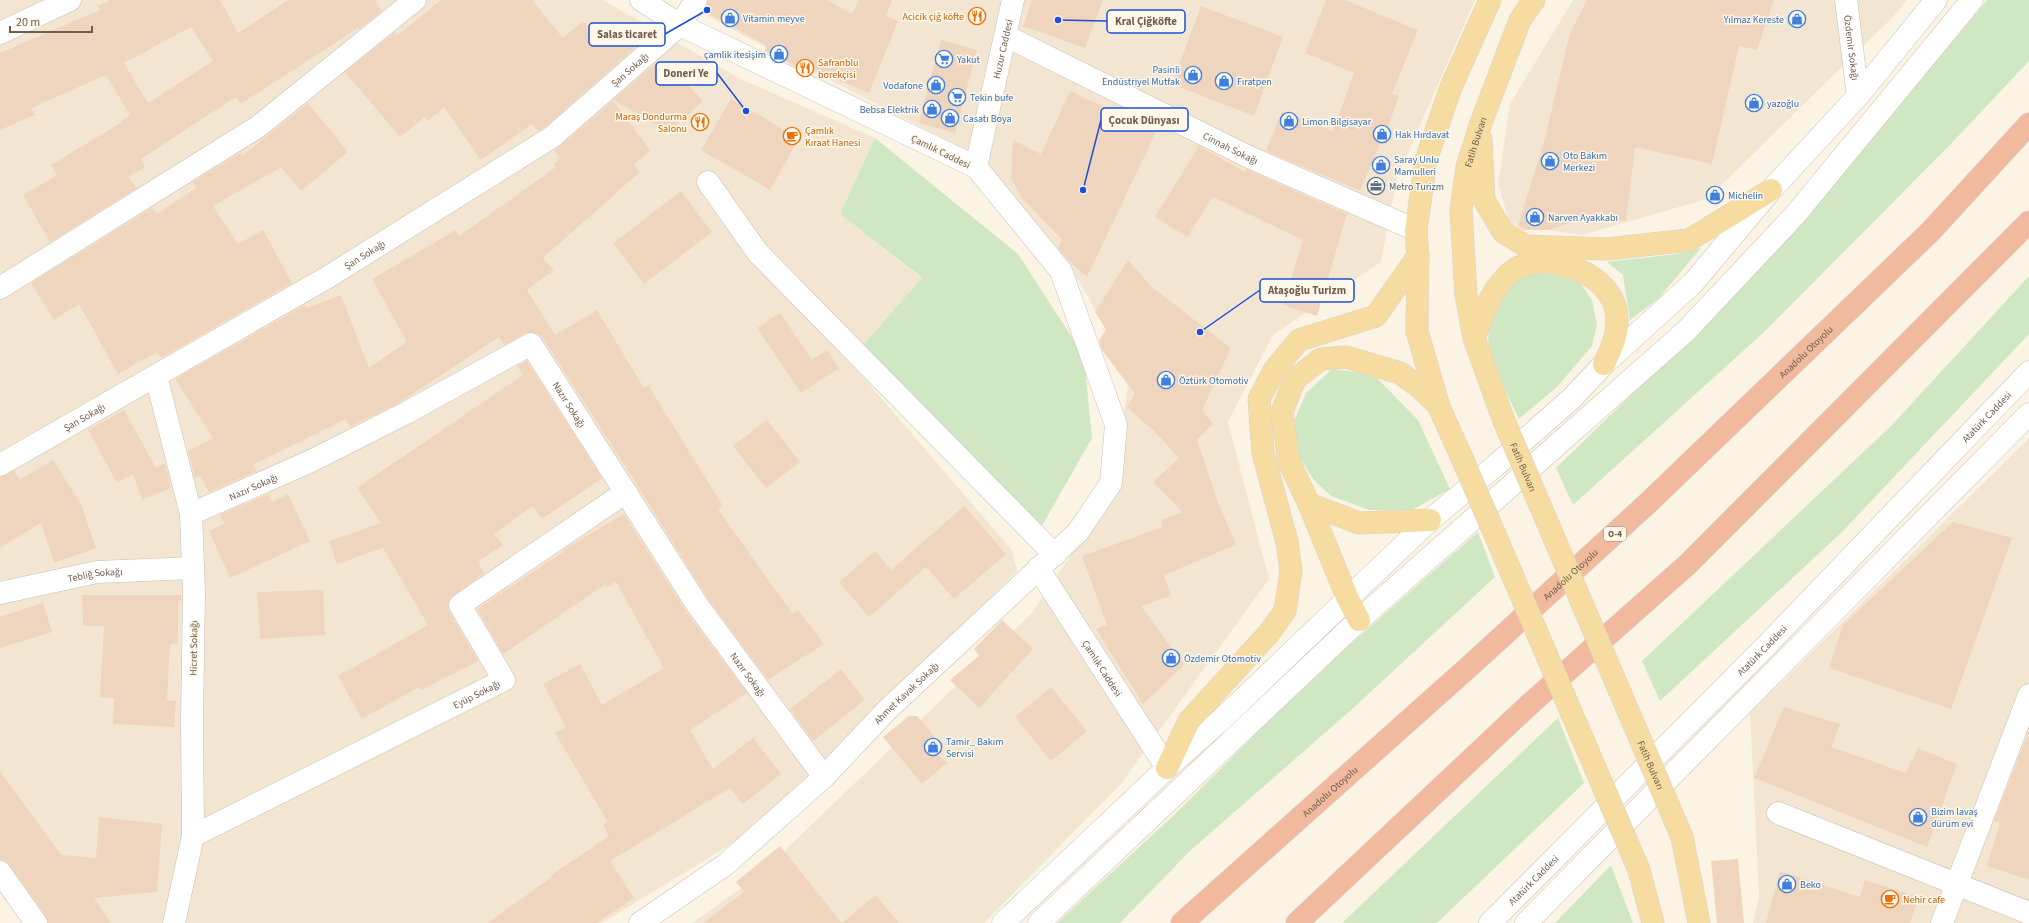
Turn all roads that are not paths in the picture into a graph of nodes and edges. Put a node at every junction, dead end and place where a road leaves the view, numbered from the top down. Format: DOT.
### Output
graph roads {
  1 [pos="70,0"];
  2 [pos="415,0"];
  3 [pos="641,0"];
  4 [pos="696,0"];
  5 [pos="1013,0"];
  6 [pos="1490,0"];
  7 [pos="1534,0"];
  8 [pos="1846,0"];
  9 [pos="1936,0"];
  10 [pos="1972,0"];
  11 [pos="680,26"];
  12 [pos="0,33"];
  13 [pos="1006,36"];
  14 [pos="1858,96"];
  15 [pos="1481,124"];
  16 [pos="2029,124"];
  17 [pos="976,167"];
  18 [pos="708,182"];
  19 [pos="1771,190"];
  20 [pos="1795,215"];
  21 [pos="2029,222"];
  22 [pos="1416,230"];
  23 [pos="1418,256"];
  24 [pos="0,288"];
  25 [pos="1474,338"];
  26 [pos="1604,364"];
  27 [pos="2029,372"];
  28 [pos="156,376"];
  29 [pos="1439,407"];
  30 [pos="2029,414"];
  31 [pos="1116,425"];
  32 [pos="0,466"];
  33 [pos="626,492"];
  34 [pos="1309,504"];
  35 [pos="191,514"];
  36 [pos="1430,520"];
  37 [pos="1046,562"];
  38 [pos="192,568"];
  39 [pos="0,593"];
  40 [pos="1347,597"];
  41 [pos="1359,620"];
  42 [pos="2029,695"];
  43 [pos="1167,768"];
  44 [pos="824,777"];
  45 [pos="1778,814"];
  46 [pos="193,836"];
  47 [pos="0,872"];
  48 [pos="1956,883"];
  49 [pos="2029,913"];
  50 [pos="36,923"];
  51 [pos="174,923"];
  52 [pos="640,923"];
  53 [pos="1004,923"];
  54 [pos="1040,923"];
  55 [pos="1182,923"];
  56 [pos="1297,923"];
  57 [pos="1490,923"];
  58 [pos="1526,923"];
  59 [pos="1653,923"];
  60 [pos="1699,923"];
  61 [pos="1942,923"];
  1 -- 12 [label="street"];
  2 -- 24 [label="street"];
  3 -- 11 [label="street, Çamlık Caddesi"];
  4 -- 11 [label="street, Şan Sokağı"];
  5 -- 13 [label="street, Huzur Caddesi"];
  6 -- 22 [label="main road"];
  7 -- 15 [label="main road, Fatih Bulvarı"];
  8 -- 14 [label="street, Özdemir Sokağı"];
  9 -- 14 [label="street"];
  10 -- 20 [label="street"];
  11 -- 17 [label="street, Çamlık Caddesi"];
  11 -- 28 [label="street, Şan Sokağı"];
  13 -- 17 [label="street, Huzur Caddesi"];
  13 -- 22 [label="street, Cinnah Sokağı"];
  14 -- 19 [label="street"];
  14 -- 20 [label="street"];
  15 -- 19 [label="main road"];
  15 -- 25 [label="main road, Fatih Bulvarı"];
  16 -- 55 [label="highway, Anadolu Otoyolu / O-4"];
  17 -- 31 [label="street, Çamlık Caddesi"];
  18 -- 37 [label="street, Çamlık Caddesi"];
  19 -- 26 [label="street"];
  20 -- 41 [label="street"];
  21 -- 56 [label="highway"];
  22 -- 23 [label="main road"];
  23 -- 29 [label="main road"];
  23 -- 43 [label="main road"];
  25 -- 26 [label="main road"];
  25 -- 60 [label="main road, Fatih Bulvarı, bridge"];
  26 -- 36 [label="street"];
  27 -- 57 [label="street, Atatürk Caddesi"];
  28 -- 32 [label="street, Şan Sokağı"];
  28 -- 35 [label="street, Hicret Sokağı"];
  29 -- 34 [label="main road"];
  29 -- 59 [label="main road, bridge"];
  30 -- 58 [label="street"];
  31 -- 37 [label="street, Ahmet Kavak Sokağı"];
  33 -- 35 [label="street, Nazır Sokağı"];
  33 -- 44 [label="street, Nazır Sokağı"];
  33 -- 46 [label="street, Eyüp Sokağı"];
  34 -- 36 [label="main road"];
  34 -- 40 [label="main road"];
  35 -- 38 [label="street, Hicret Sokağı"];
  36 -- 40 [label="street"];
  37 -- 43 [label="street, Çamlık Caddesi"];
  37 -- 44 [label="street, Ahmet Kavak Sokağı"];
  38 -- 39 [label="street, Tebliğ Sokağı"];
  38 -- 46 [label="street, Hicret Sokağı"];
  40 -- 41 [label="main road"];
  40 -- 43 [label="street"];
  41 -- 54 [label="street"];
  42 -- 48 [label="street"];
  43 -- 53 [label="street"];
  44 -- 52 [label="street, Ahmet Kavak Sokağı"];
  45 -- 48 [label="street"];
  46 -- 51 [label="street, Hicret Sokağı"];
  47 -- 50 [label="street"];
  48 -- 49 [label="street"];
  48 -- 61 [label="street"];
}
